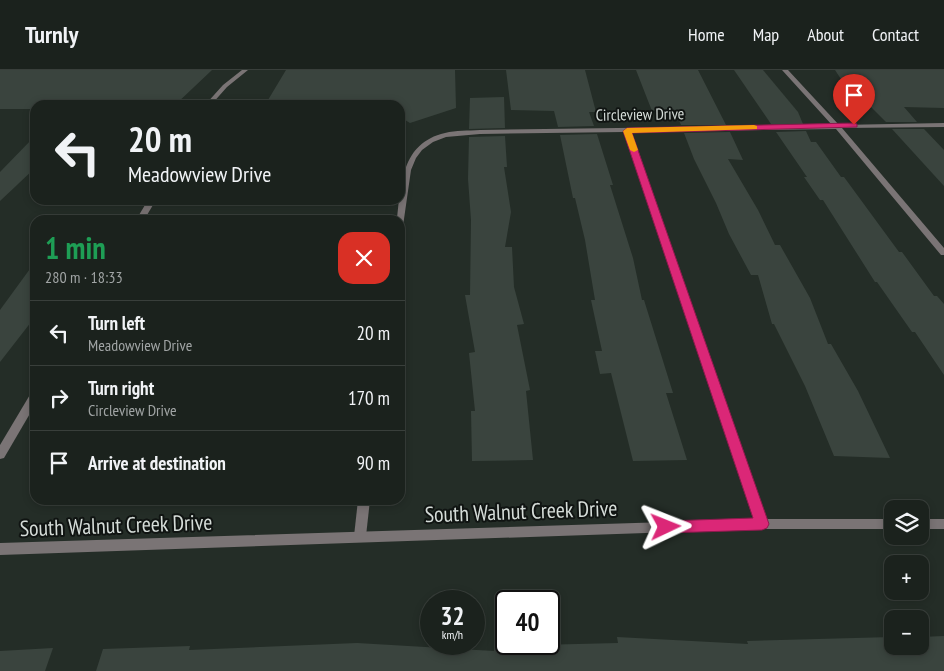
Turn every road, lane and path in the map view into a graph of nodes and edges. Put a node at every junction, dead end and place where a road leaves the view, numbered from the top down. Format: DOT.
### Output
graph roads {
  1 [pos="245,70"];
  2 [pos="785,70"];
  3 [pos="212,100"];
  4 [pos="944,125"];
  5 [pos="836,126"];
  6 [pos="627,131"];
  7 [pos="405,183"];
  8 [pos="944,253"];
  9 [pos="30,404"];
  10 [pos="0,455"];
  11 [pos="363,505"];
  12 [pos="762,524"];
  13 [pos="884,524"];
  14 [pos="929,524"];
  15 [pos="944,524"];
  16 [pos="360,536"];
  17 [pos="0,549"];
  1 -- 3 [label="street"];
  2 -- 5 [label="street"];
  4 -- 5 [label="street, Circleview Drive"];
  5 -- 6 [label="street, Circleview Drive"];
  5 -- 8 [label="street"];
  6 -- 7 [label="street, Circleview Drive"];
  6 -- 12 [label="street"];
  9 -- 10 [label="street"];
  11 -- 16 [label="street"];
  12 -- 13 [label="street, South Walnut Creek Drive"];
  12 -- 16 [label="street, South Walnut Creek Drive"];
  14 -- 15 [label="street"];
  16 -- 17 [label="street, South Walnut Creek Drive"];
}
